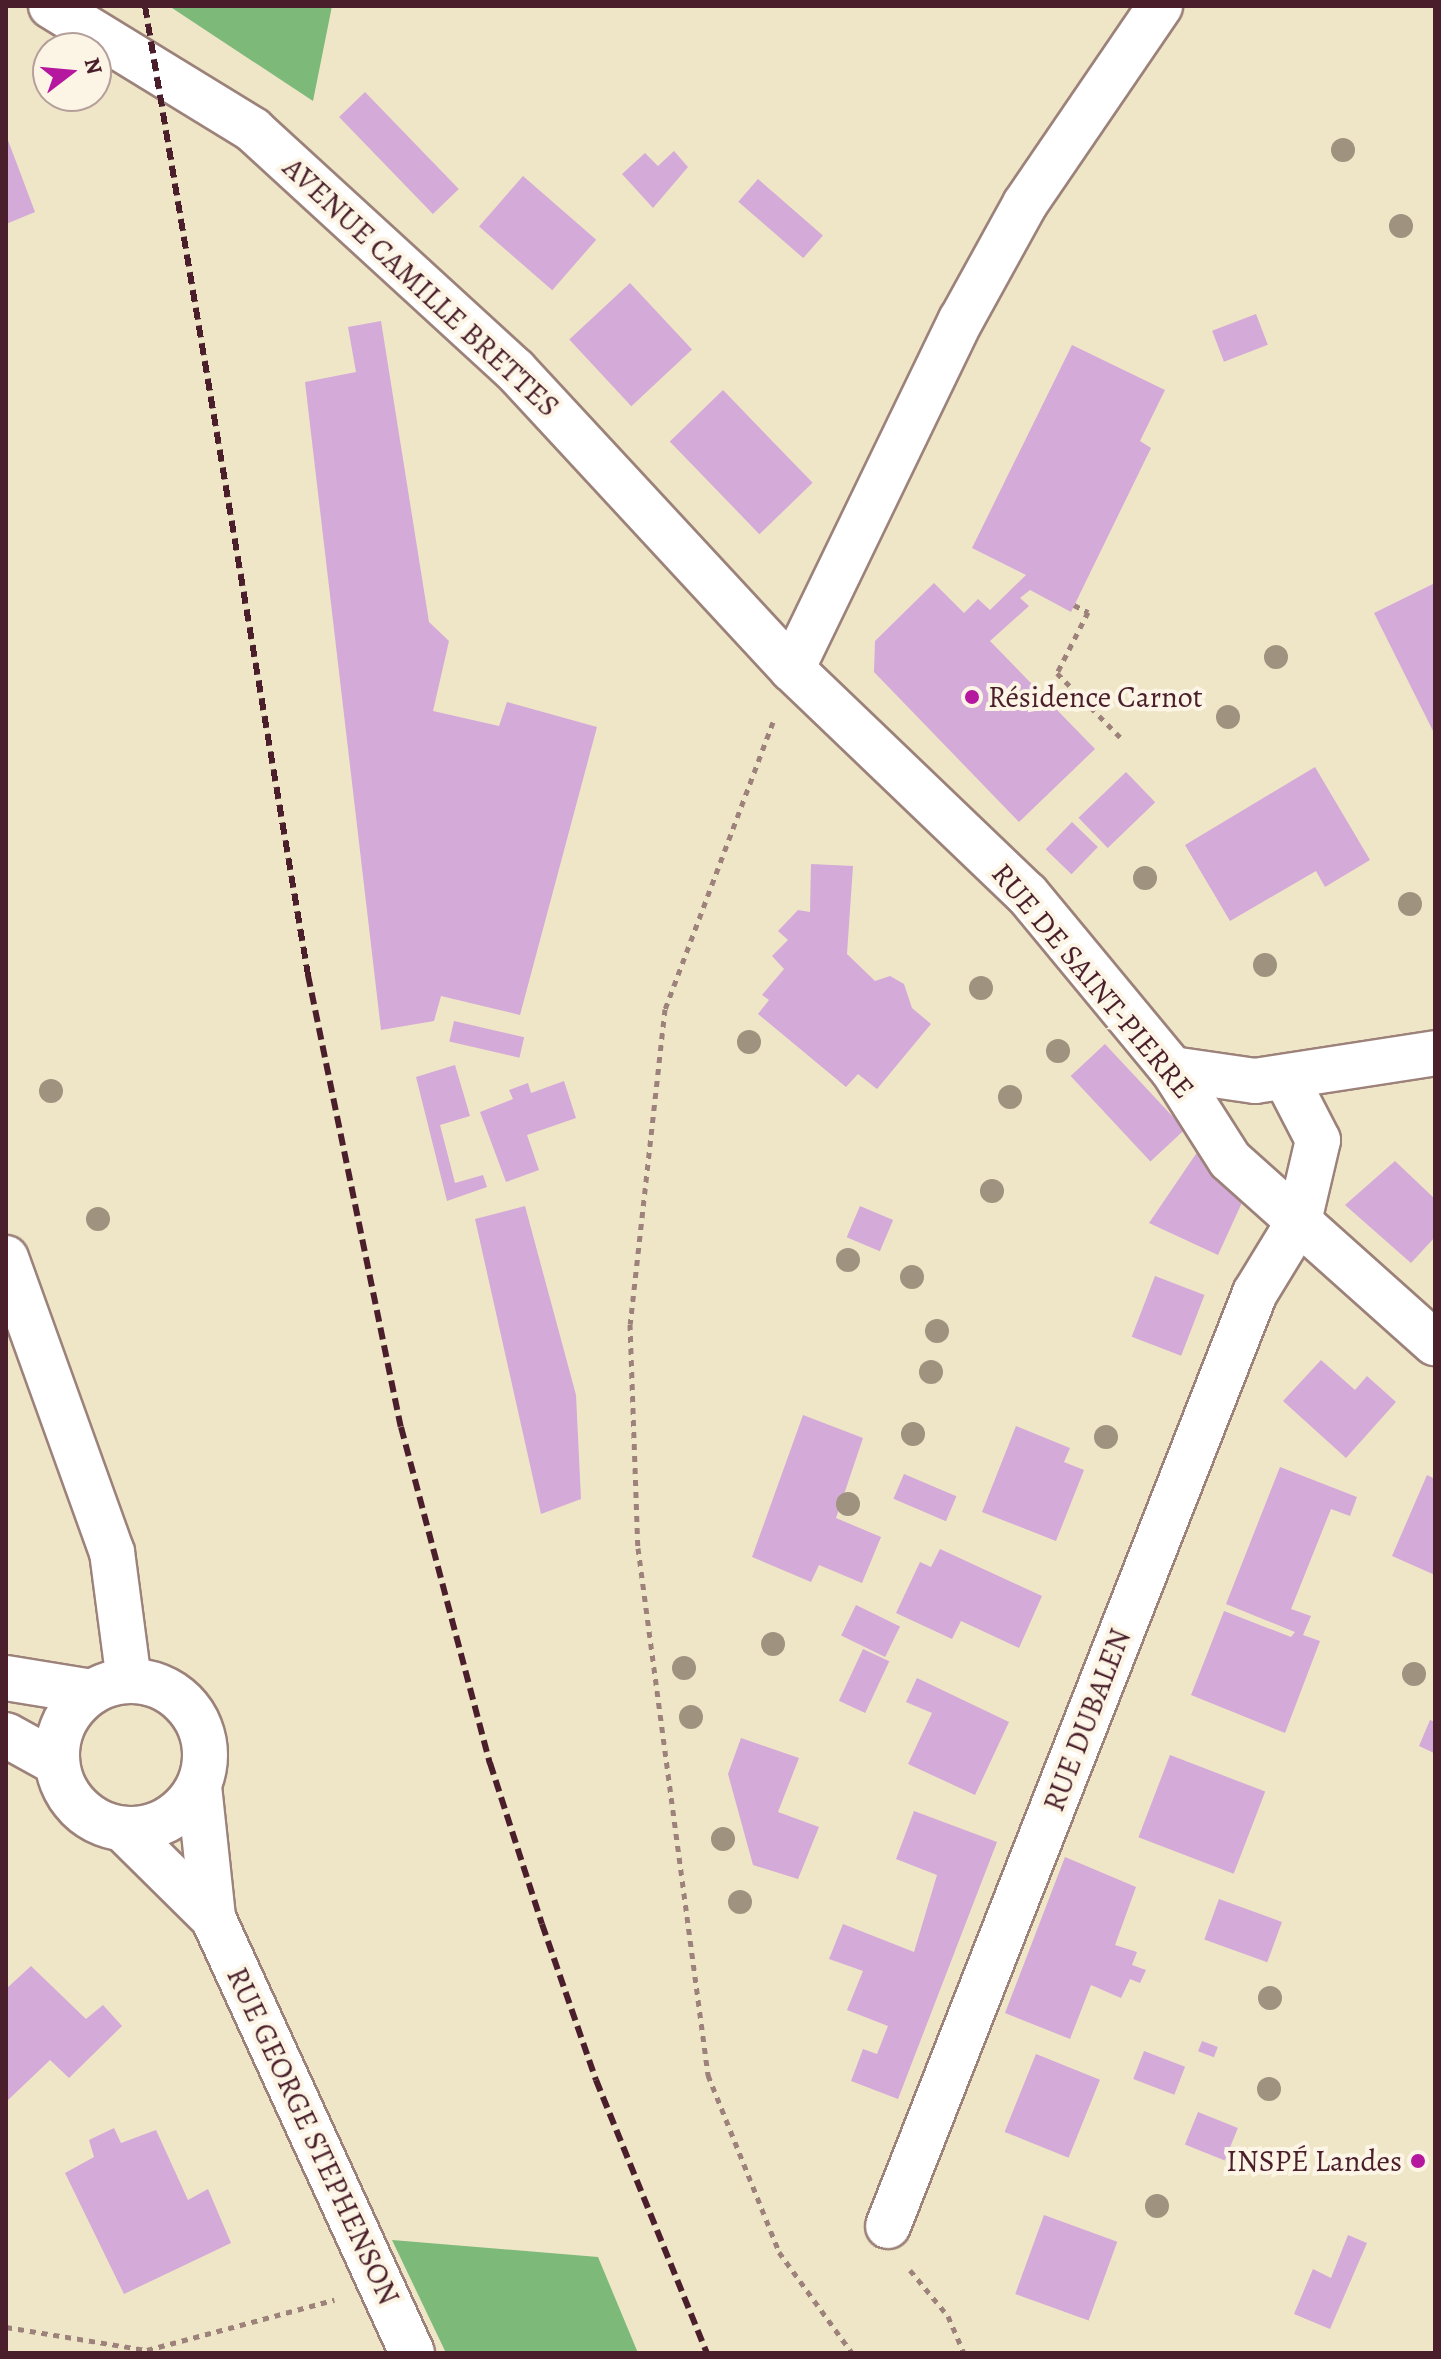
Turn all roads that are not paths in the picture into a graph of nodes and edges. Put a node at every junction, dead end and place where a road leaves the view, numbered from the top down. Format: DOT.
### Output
graph roads {
  1 [pos="51,6"];
  2 [pos="1160,6"];
  3 [pos="747,620"];
  4 [pos="792,669"];
  5 [pos="1435,1053"];
  6 [pos="1172,1069"];
  7 [pos="1286,1078"];
  8 [pos="1299,1221"];
  9 [pos="6,1258"];
  10 [pos="1435,1343"];
  11 [pos="6,1678"];
  12 [pos="110,1687"];
  13 [pos="6,1735"];
  14 [pos="57,1763"];
  15 [pos="199,1786"];
  16 [pos="123,1829"];
  17 [pos="213,1918"];
  18 [pos="888,2226"];
  19 [pos="412,2353"];
  1 -- 3 [label="street, AVENUE CAMILLE BRETTES"];
  2 -- 4 [label="street"];
  3 -- 4 [label="street, RUE DE SAINT-PIERRE"];
  4 -- 6 [label="street, RUE DE SAINT-PIERRE"];
  5 -- 7 [label="street"];
  6 -- 7 [label="street"];
  6 -- 8 [label="street, RUE DE SAINT-PIERRE"];
  7 -- 8 [label="street, RUE DUBALEN"];
  8 -- 10 [label="street, RUE DE SAINT-PIERRE"];
  8 -- 18 [label="street, RUE DUBALEN"];
  9 -- 12 [label="street"];
  11 -- 12 [label="street"];
  12 -- 14 [label="street"];
  12 -- 15 [label="street"];
  13 -- 14 [label="street"];
  14 -- 16 [label="street"];
  15 -- 16 [label="street"];
  15 -- 17 [label="street, RUE GEORGE STEPHENSON"];
  16 -- 17 [label="street, RUE GEORGE STEPHENSON"];
  17 -- 19 [label="street, RUE GEORGE STEPHENSON"];
}
